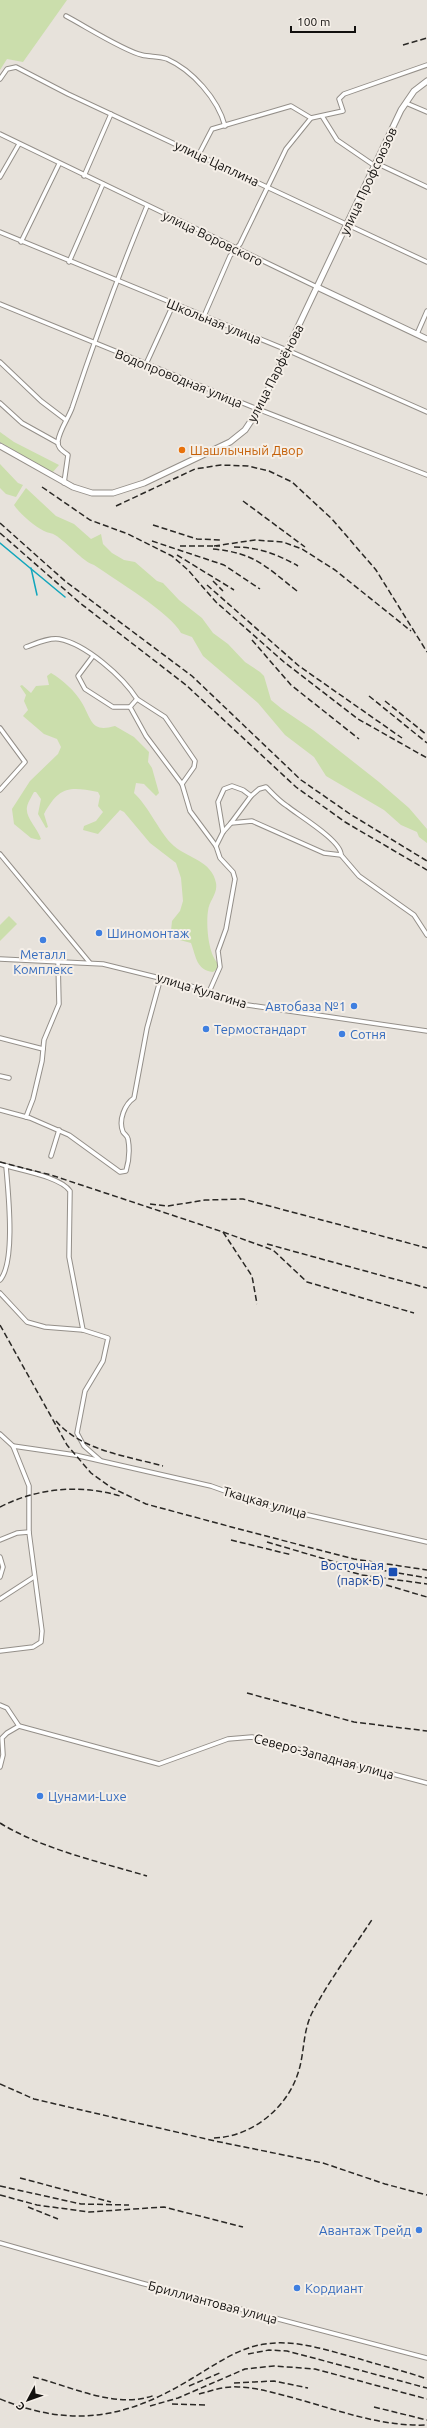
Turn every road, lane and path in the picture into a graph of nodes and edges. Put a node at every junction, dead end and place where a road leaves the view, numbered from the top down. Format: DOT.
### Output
graph roads {
  1 [pos="66,16"];
  2 [pos="427,65"];
  3 [pos="0,79"];
  4 [pos="427,81"];
  5 [pos="406,102"];
  6 [pos="427,112"];
  7 [pos="112,114"];
  8 [pos="322,116"];
  9 [pos="312,118"];
  10 [pos="225,126"];
  11 [pos="0,134"];
  12 [pos="19,144"];
  13 [pos="199,154"];
  14 [pos="59,164"];
  15 [pos="375,164"];
  16 [pos="84,176"];
  17 [pos="0,177"];
  18 [pos="103,184"];
  19 [pos="427,186"];
  20 [pos="267,187"];
  21 [pos="147,206"];
  22 [pos="347,225"];
  23 [pos="0,232"];
  24 [pos="21,242"];
  25 [pos="235,249"];
  26 [pos="68,262"];
  27 [pos="427,262"];
  28 [pos="116,281"];
  29 [pos="317,287"];
  30 [pos="0,304"];
  31 [pos="173,304"];
  32 [pos="427,311"];
  33 [pos="204,316"];
  34 [pos="417,334"];
  35 [pos="427,339"];
  36 [pos="94,343"];
  37 [pos="287,350"];
  38 [pos="0,362"];
  39 [pos="146,364"];
  40 [pos="0,403"];
  41 [pos="259,410"];
  42 [pos="427,412"];
  43 [pos="66,420"];
  44 [pos="58,443"];
  45 [pos="0,446"];
  46 [pos="427,475"];
  47 [pos="64,483"];
  48 [pos="26,647"];
  49 [pos="93,656"];
  50 [pos="137,699"];
  51 [pos="130,707"];
  52 [pos="0,728"];
  53 [pos="182,784"];
  54 [pos="0,790"];
  55 [pos="251,796"];
  56 [pos="231,823"];
  57 [pos="223,832"];
  58 [pos="216,846"];
  59 [pos="0,854"];
  60 [pos="341,855"];
  61 [pos="427,935"];
  62 [pos="0,959"];
  63 [pos="58,961"];
  64 [pos="90,964"];
  65 [pos="161,978"];
  66 [pos="209,992"];
  67 [pos="427,1031"];
  68 [pos="0,1038"];
  69 [pos="43,1049"];
  70 [pos="0,1076"];
  71 [pos="9,1078"];
  72 [pos="0,1110"];
  73 [pos="26,1117"];
  74 [pos="59,1130"];
  75 [pos="51,1156"];
  76 [pos="0,1164"];
  77 [pos="6,1166"];
  78 [pos="0,1280"];
  79 [pos="0,1293"];
  80 [pos="83,1330"];
  81 [pos="0,1434"];
  82 [pos="5,1440"];
  83 [pos="0,1442"];
  84 [pos="13,1446"];
  85 [pos="102,1462"];
  86 [pos="29,1532"];
  87 [pos="0,1540"];
  88 [pos="427,1542"];
  89 [pos="0,1557"];
  90 [pos="0,1577"];
  91 [pos="34,1577"];
  92 [pos="0,1598"];
  93 [pos="0,1652"];
  94 [pos="0,1705"];
  95 [pos="19,1726"];
  96 [pos="0,1767"];
  97 [pos="427,1784"];
  98 [pos="0,2243"];
  99 [pos="427,2358"];
  1 -- 10 [label="street"];
  2 -- 8 [label="street"];
  3 -- 7 [label="street, улица Цаплина"];
  4 -- 5 [label="main road, улица Профсоюзов"];
  5 -- 6 [label="street"];
  5 -- 15 [label="main road, улица Профсоюзов"];
  7 -- 13 [label="street, улица Цаплина"];
  7 -- 16 [label="street"];
  8 -- 9 [label="street"];
  8 -- 15 [label="street"];
  9 -- 10 [label="street"];
  9 -- 20 [label="street"];
  10 -- 13 [label="street"];
  11 -- 12 [label="street, улица Воровского"];
  12 -- 14 [label="street, улица Воровского"];
  12 -- 17 [label="street"];
  13 -- 20 [label="street, улица Цаплина"];
  14 -- 16 [label="street, улица Воровского"];
  14 -- 24 [label="street"];
  15 -- 19 [label="street"];
  15 -- 22 [label="main road, улица Профсоюзов"];
  16 -- 18 [label="street, улица Воровского"];
  18 -- 21 [label="street, улица Воровского"];
  18 -- 26 [label="street"];
  20 -- 22 [label="street, улица Цаплина"];
  20 -- 25 [label="street"];
  21 -- 25 [label="street, улица Воровского"];
  21 -- 28 [label="street"];
  22 -- 27 [label="street, улица Цаплина"];
  22 -- 29 [label="main road, улица Профсоюзов"];
  23 -- 24 [label="street, Школьная улица"];
  24 -- 26 [label="street, Школьная улица"];
  25 -- 29 [label="street, улица Воровского"];
  25 -- 33 [label="street"];
  26 -- 28 [label="street, Школьная улица"];
  28 -- 31 [label="street, Школьная улица"];
  28 -- 36 [label="street"];
  29 -- 34 [label="main road, улица Воровского"];
  29 -- 37 [label="main road, улица Парфёнова"];
  30 -- 36 [label="street, Водопроводная улица"];
  31 -- 33 [label="street, Школьная улица"];
  31 -- 39 [label="street"];
  32 -- 34 [label="street"];
  33 -- 37 [label="street, Школьная улица"];
  34 -- 35 [label="main road, улица Воровского"];
  36 -- 39 [label="street, Водопроводная улица"];
  36 -- 43 [label="street"];
  37 -- 41 [label="main road, улица Парфёнова"];
  37 -- 42 [label="street, Школьная улица"];
  38 -- 43 [label="street"];
  39 -- 41 [label="street, Водопроводная улица"];
  40 -- 44 [label="street"];
  41 -- 46 [label="street, Водопроводная улица"];
  41 -- 47 [label="main road, улица Парфёнова"];
  43 -- 44 [label="street"];
  44 -- 47 [label="street"];
  45 -- 47 [label="main road, улица Парфёнова"];
  48 -- 49 [label="street"];
  49 -- 50 [label="street"];
  49 -- 51 [label="street"];
  50 -- 51 [label="street"];
  50 -- 53 [label="street"];
  51 -- 53 [label="street"];
  52 -- 54 [label="street"];
  53 -- 58 [label="street"];
  55 -- 56 [label="street"];
  55 -- 57 [label="street"];
  55 -- 60 [label="street"];
  56 -- 57 [label="street"];
  56 -- 60 [label="street"];
  57 -- 58 [label="street"];
  58 -- 66 [label="street"];
  59 -- 64 [label="street"];
  60 -- 61 [label="street"];
  62 -- 63 [label="street, улица Кулагина"];
  63 -- 64 [label="street, улица Кулагина"];
  63 -- 69 [label="street"];
  64 -- 65 [label="street, улица Кулагина"];
  65 -- 66 [label="street, улица Кулагина"];
  65 -- 74 [label="street"];
  66 -- 67 [label="street, улица Кулагина"];
  68 -- 69 [label="street"];
  69 -- 73 [label="street"];
  70 -- 71 [label="street"];
  72 -- 73 [label="street"];
  73 -- 74 [label="street"];
  74 -- 75 [label="street"];
  76 -- 77 [label="street"];
  77 -- 78 [label="street"];
  77 -- 80 [label="street"];
  79 -- 80 [label="street"];
  80 -- 85 [label="street, Ткацкая улица"];
  81 -- 82 [label="street"];
  82 -- 83 [label="street"];
  82 -- 84 [label="street"];
  84 -- 85 [label="street, Ткацкая улица"];
  84 -- 86 [label="street"];
  85 -- 88 [label="street, Ткацкая улица"];
  86 -- 87 [label="street"];
  86 -- 91 [label="street"];
  89 -- 90 [label="street"];
  91 -- 92 [label="street"];
  91 -- 93 [label="street"];
  94 -- 95 [label="street"];
  95 -- 96 [label="street"];
  95 -- 97 [label="street, Северо-Западная улица"];
  98 -- 99 [label="street, Бриллиантовая улица"];
}
